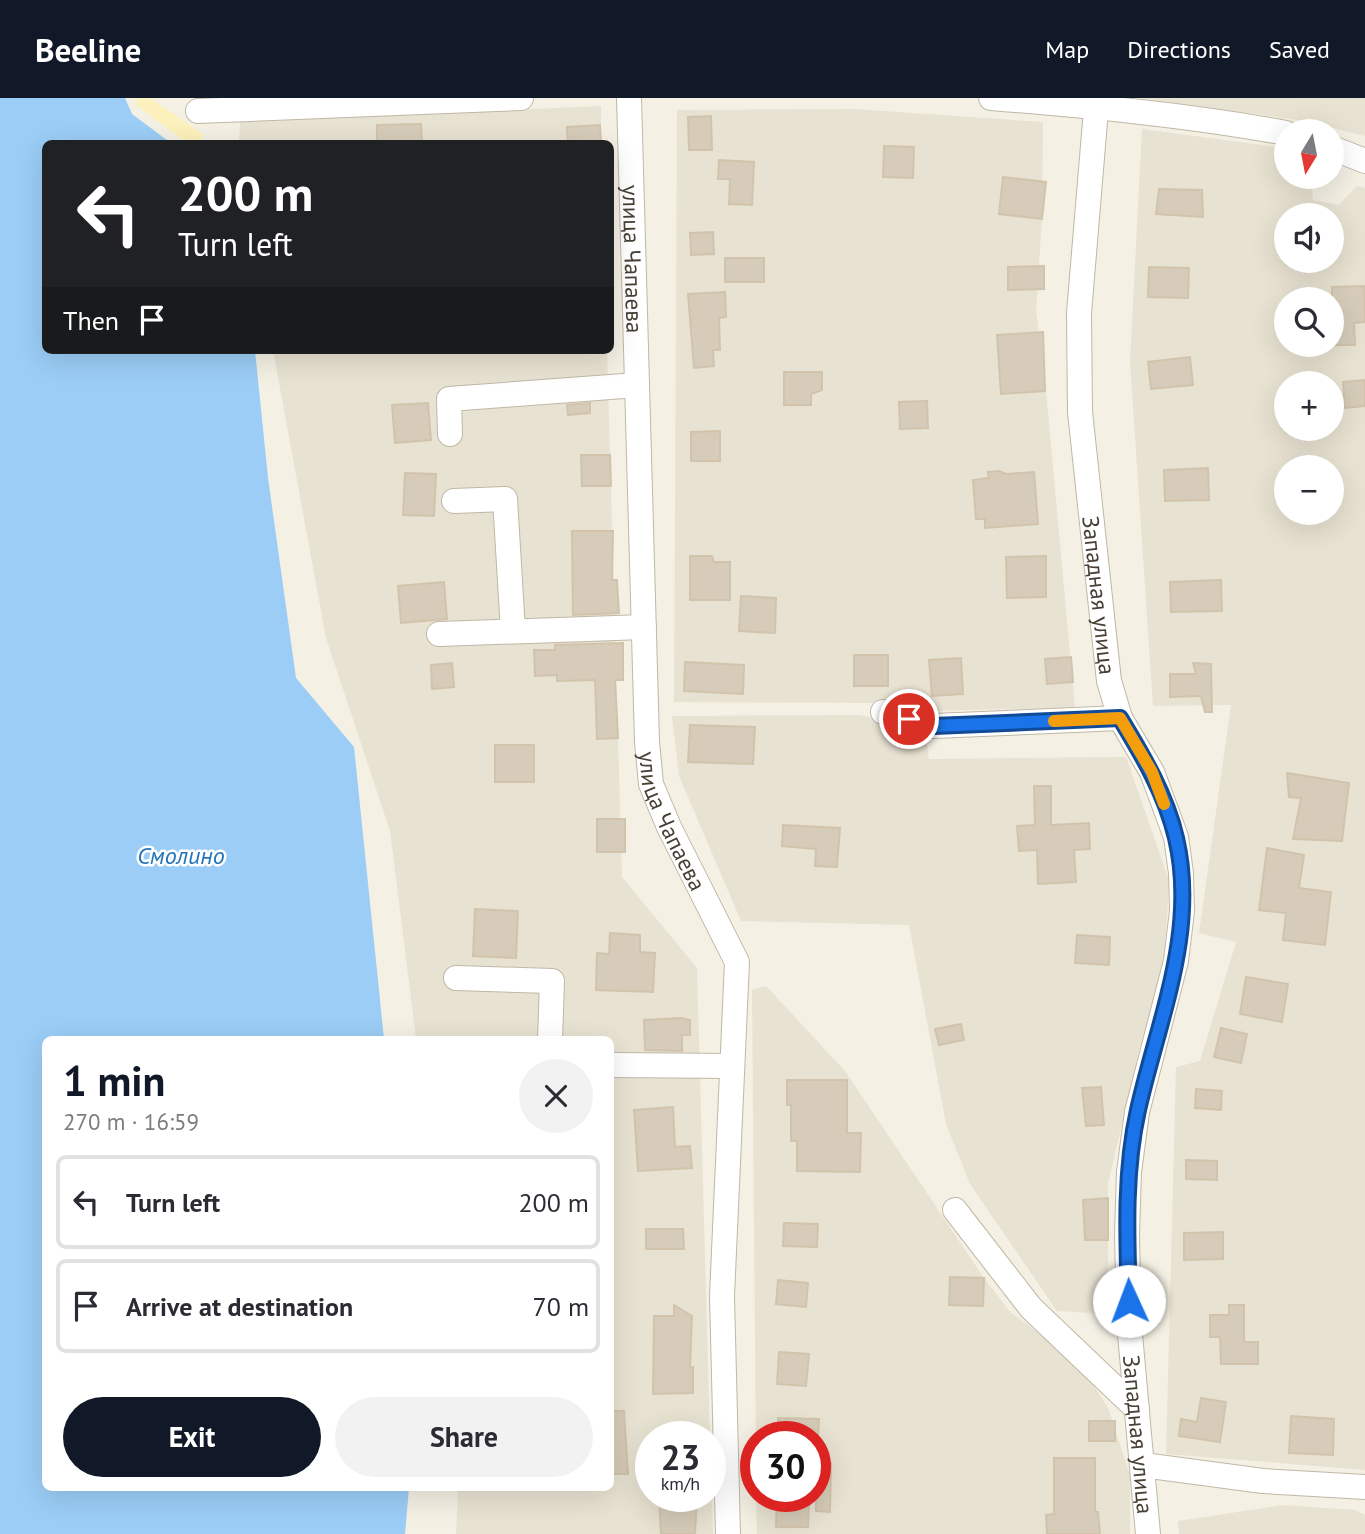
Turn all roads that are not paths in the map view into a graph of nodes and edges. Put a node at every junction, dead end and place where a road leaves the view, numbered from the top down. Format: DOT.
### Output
graph roads {
  1 [pos="521,98"];
  2 [pos="629,98"];
  3 [pos="991,98"];
  4 [pos="1096,102"];
  5 [pos="198,111"];
  6 [pos="1274,131"];
  7 [pos="1344,153"];
  8 [pos="1365,161"];
  9 [pos="637,385"];
  10 [pos="450,434"];
  11 [pos="454,501"];
  12 [pos="644,626"];
  13 [pos="513,631"];
  14 [pos="439,634"];
  15 [pos="883,712"];
  16 [pos="1120,718"];
  17 [pos="456,978"];
  18 [pos="550,1036"];
  19 [pos="614,1065"];
  20 [pos="733,1066"];
  21 [pos="955,1210"];
  22 [pos="1137,1409"];
  23 [pos="1143,1465"];
  24 [pos="1365,1487"];
  25 [pos="728,1534"];
  26 [pos="1148,1534"];
  1 -- 5 [label="street"];
  2 -- 9 [label="street, улица Чапаева"];
  3 -- 4 [label="street"];
  4 -- 6 [label="street"];
  4 -- 16 [label="street, Западная улица"];
  7 -- 8 [label="street"];
  9 -- 10 [label="street"];
  9 -- 12 [label="street, улица Чапаева"];
  11 -- 13 [label="street"];
  12 -- 13 [label="street"];
  12 -- 20 [label="street, улица Чапаева"];
  13 -- 14 [label="street"];
  15 -- 16 [label="street"];
  16 -- 22 [label="street, Западная улица"];
  17 -- 18 [label="street"];
  19 -- 20 [label="street"];
  20 -- 25 [label="street, улица Чапаева"];
  21 -- 22 [label="street"];
  22 -- 23 [label="street, Западная улица"];
  23 -- 24 [label="street"];
  23 -- 26 [label="street, Западная улица"];
}
